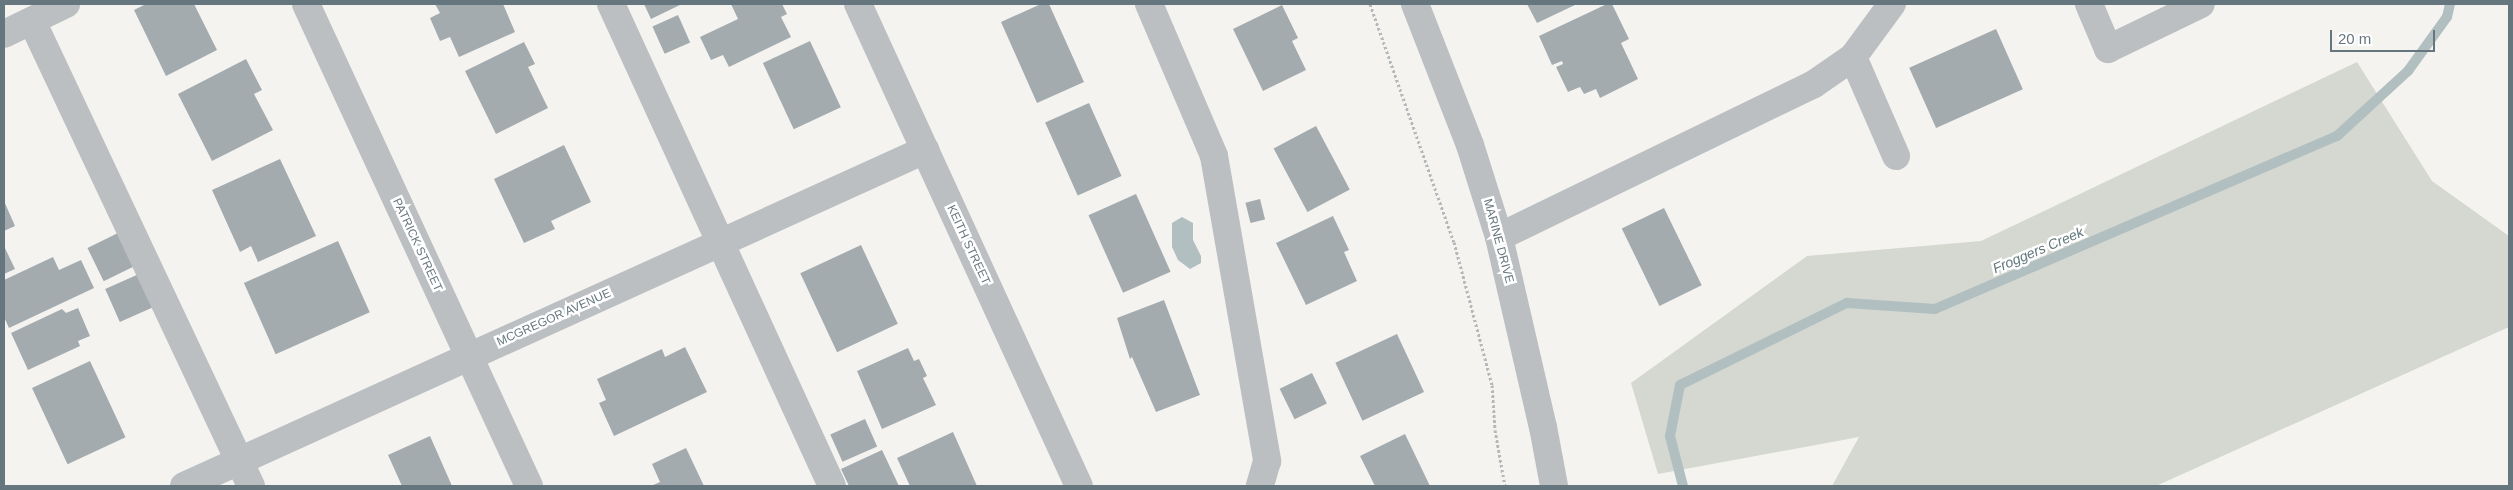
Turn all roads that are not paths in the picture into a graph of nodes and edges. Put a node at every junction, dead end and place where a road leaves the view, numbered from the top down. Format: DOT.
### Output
graph roads {
  1 [pos="66,4"];
  2 [pos="306,4"];
  3 [pos="611,4"];
  4 [pos="858,4"];
  5 [pos="1149,4"];
  6 [pos="1415,4"];
  7 [pos="1892,4"];
  8 [pos="2089,4"];
  9 [pos="2202,4"];
  10 [pos="32,21"];
  11 [pos="4,34"];
  12 [pos="1853,57"];
  13 [pos="924,150"];
  14 [pos="1896,156"];
  15 [pos="1499,237"];
  16 [pos="720,243"];
  17 [pos="469,357"];
  18 [pos="239,461"];
  19 [pos="184,486"];
  20 [pos="251,486"];
  21 [pos="529,486"];
  22 [pos="832,486"];
  23 [pos="1079,486"];
  24 [pos="1260,486"];
  25 [pos="1554,486"];
  1 -- 10 [label="street"];
  2 -- 17 [label="street, PATRICK STREET"];
  3 -- 16 [label="street"];
  4 -- 13 [label="street, KEITH STREET"];
  5 -- 24 [label="street"];
  6 -- 15 [label="street, MARINE DRIVE"];
  7 -- 12 [label="street"];
  8 -- 9 [label="street"];
  10 -- 11 [label="street"];
  10 -- 18 [label="street"];
  12 -- 14 [label="street"];
  12 -- 15 [label="street"];
  13 -- 16 [label="street, MCGREGOR AVENUE"];
  13 -- 23 [label="street, KEITH STREET"];
  15 -- 25 [label="street, MARINE DRIVE"];
  16 -- 17 [label="street, MCGREGOR AVENUE"];
  16 -- 22 [label="street"];
  17 -- 18 [label="street, MCGREGOR AVENUE"];
  17 -- 21 [label="street, PATRICK STREET"];
  18 -- 19 [label="street, MCGREGOR AVENUE"];
  18 -- 20 [label="street"];
}
